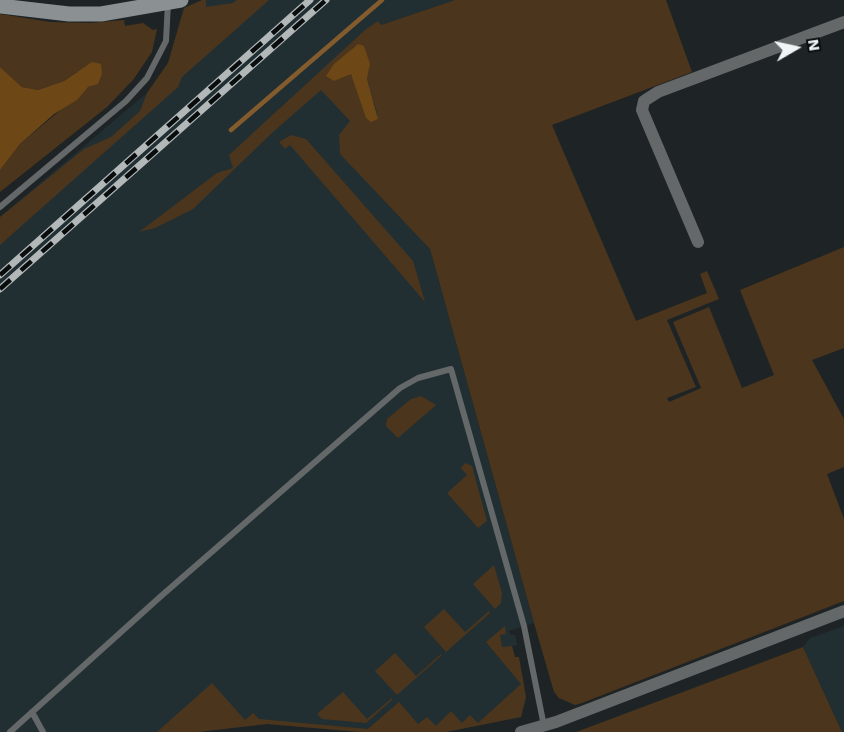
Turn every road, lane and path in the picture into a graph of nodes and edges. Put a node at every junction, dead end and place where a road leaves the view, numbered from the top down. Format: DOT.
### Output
graph roads {
  1 [pos="172,1"];
  2 [pos="0,6"];
  3 [pos="844,22"];
  4 [pos="0,207"];
  5 [pos="698,242"];
  6 [pos="844,611"];
  7 [pos="32,712"];
  8 [pos="553,727"];
  9 [pos="10,732"];
  10 [pos="43,732"];
  11 [pos="521,732"];
  1 -- 2 [label="street"];
  1 -- 4 [label="lane"];
  3 -- 5 [label="street"];
  6 -- 8 [label="street"];
  7 -- 8 [label="lane"];
  7 -- 9 [label="lane"];
  7 -- 10 [label="lane"];
  8 -- 11 [label="street"];
}
